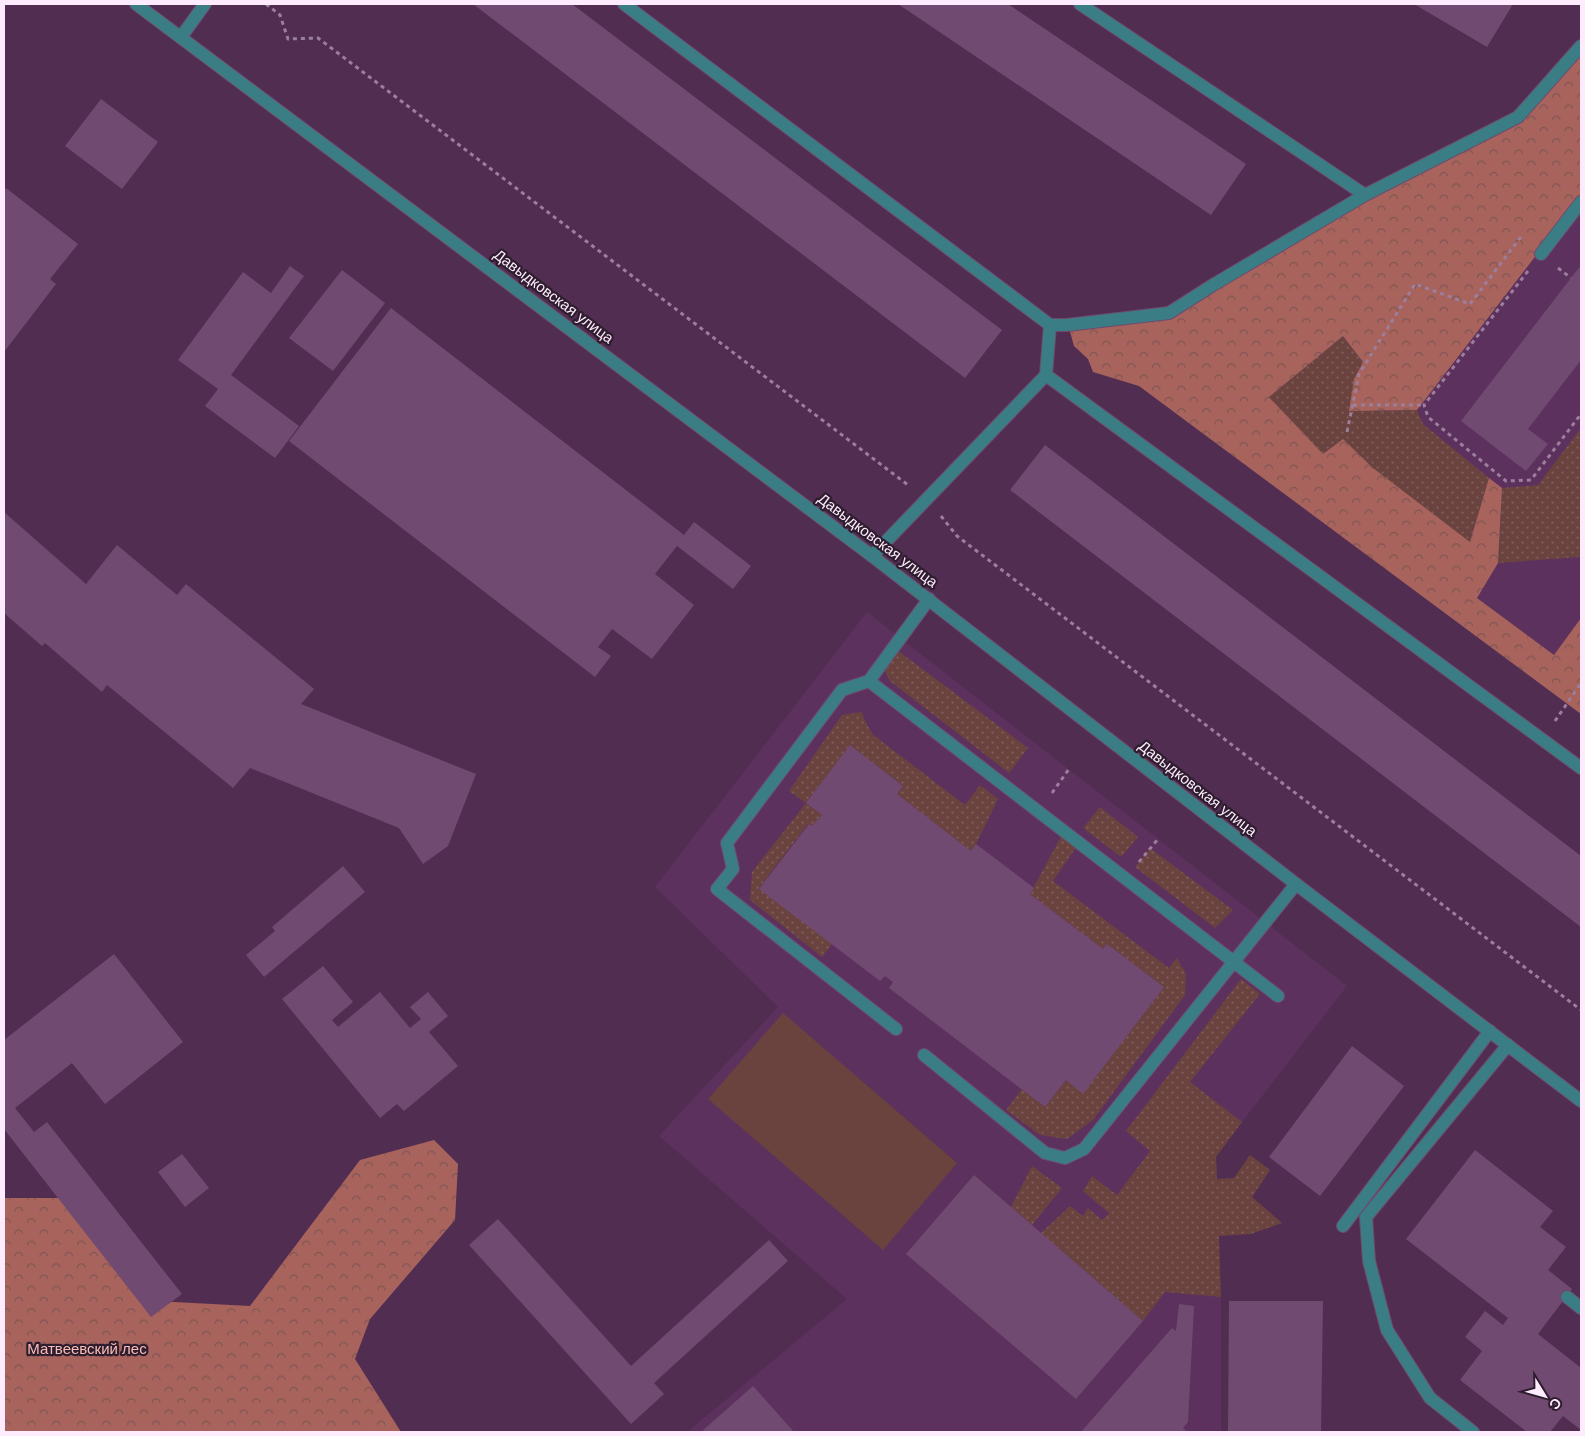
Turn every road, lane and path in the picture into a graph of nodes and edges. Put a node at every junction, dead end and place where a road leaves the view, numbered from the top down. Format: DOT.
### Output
graph roads {
  1 [pos="136,4"];
  2 [pos="206,4"];
  3 [pos="266,4"];
  4 [pos="624,4"];
  5 [pos="1080,4"];
  6 [pos="181,37"];
  7 [pos="288,39"];
  8 [pos="1581,46"];
  9 [pos="1365,196"];
  10 [pos="1581,202"];
  11 [pos="1520,238"];
  12 [pos="1541,254"];
  13 [pos="1050,325"];
  14 [pos="1046,375"];
  15 [pos="1353,405"];
  16 [pos="1424,405"];
  17 [pos="1581,414"];
  18 [pos="1347,432"];
  19 [pos="872,556"];
  20 [pos="929,599"];
  21 [pos="869,681"];
  22 [pos="1581,683"];
  23 [pos="1542,739"];
  24 [pos="1581,768"];
  25 [pos="1069,769"];
  26 [pos="1039,812"];
  27 [pos="1296,884"];
  28 [pos="1233,961"];
  29 [pos="1278,996"];
  30 [pos="896,1029"];
  31 [pos="1490,1031"];
  32 [pos="1508,1045"];
  33 [pos="924,1055"];
  34 [pos="1581,1101"];
  35 [pos="1343,1226"];
  36 [pos="1566,1297"];
  37 [pos="1581,1308"];
  38 [pos="1473,1432"];
  1 -- 6 [label="street, Давыдковская улица"];
  2 -- 6 [label="street"];
  3 -- 7 [label="path"];
  4 -- 13 [label="street"];
  5 -- 9 [label="street"];
  6 -- 19 [label="street, Давыдковская улица"];
  8 -- 9 [label="street"];
  9 -- 13 [label="street"];
  10 -- 12 [label="street"];
  11 -- 15 [label="path"];
  12 -- 16 [label="path"];
  13 -- 14 [label="street"];
  14 -- 19 [label="street"];
  14 -- 23 [label="street"];
  15 -- 16 [label="path"];
  15 -- 18 [label="path"];
  16 -- 17 [label="path"];
  19 -- 20 [label="street, Давыдковская улица"];
  20 -- 21 [label="street"];
  20 -- 27 [label="street, Давыдковская улица"];
  21 -- 26 [label="street"];
  21 -- 30 [label="street"];
  22 -- 23 [label="path"];
  23 -- 24 [label="street"];
  25 -- 26 [label="path"];
  26 -- 28 [label="street"];
  27 -- 28 [label="street"];
  27 -- 31 [label="street, Давыдковская улица"];
  28 -- 29 [label="street"];
  28 -- 33 [label="street"];
  31 -- 32 [label="street, Давыдковская улица"];
  31 -- 35 [label="street"];
  32 -- 34 [label="street, Давыдковская улица"];
  32 -- 38 [label="street"];
  36 -- 37 [label="street"];
}
